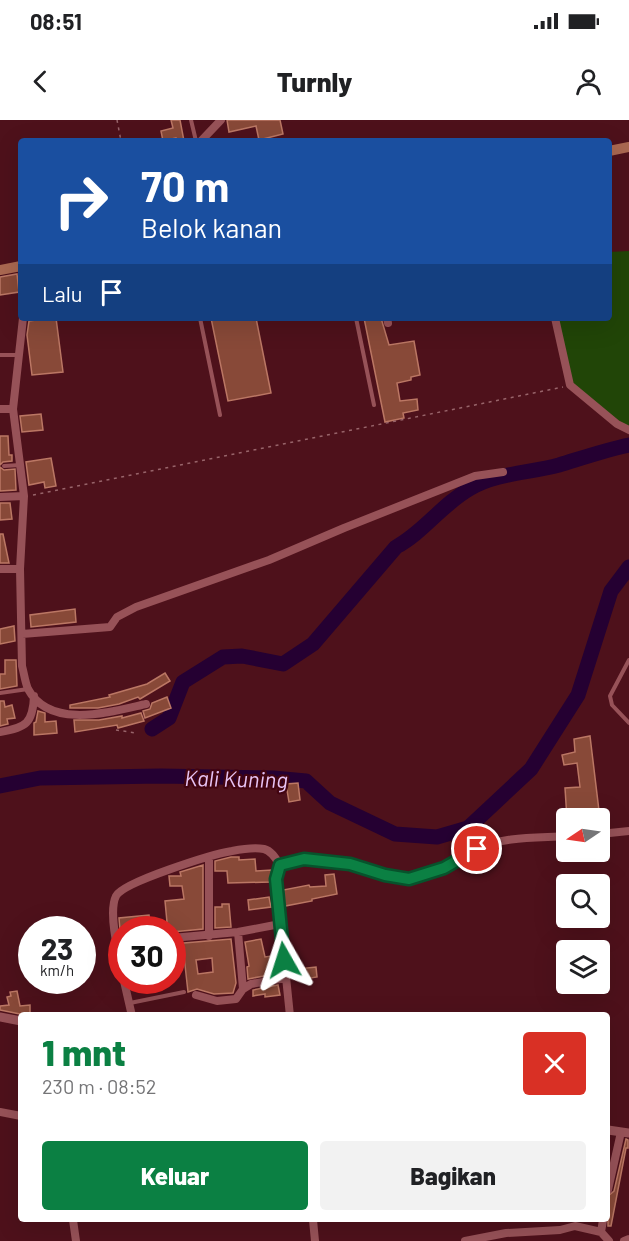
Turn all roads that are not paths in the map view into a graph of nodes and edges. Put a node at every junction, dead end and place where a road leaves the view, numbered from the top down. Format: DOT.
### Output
graph roads {
  1 [pos="191,120"];
  2 [pos="221,120"];
  3 [pos="195,138"];
  4 [pos="204,138"];
  5 [pos="629,147"];
  6 [pos="612,150"];
  7 [pos="18,267"];
  8 [pos="0,270"];
  9 [pos="23,321"];
  10 [pos="201,321"];
  11 [pos="357,321"];
  12 [pos="556,321"];
  13 [pos="0,355"];
  14 [pos="18,355"];
  15 [pos="374,405"];
  16 [pos="0,409"];
  17 [pos="13,409"];
  18 [pos="220,415"];
  19 [pos="629,430"];
  20 [pos="20,465"];
  21 [pos="4,466"];
  22 [pos="503,472"];
  23 [pos="24,496"];
  24 [pos="0,497"];
  25 [pos="0,569"];
  26 [pos="20,569"];
  27 [pos="22,634"];
  28 [pos="629,660"];
  29 [pos="0,693"];
  30 [pos="31,693"];
  31 [pos="146,704"];
  32 [pos="629,723"];
  33 [pos="0,732"];
  34 [pos="629,831"];
  35 [pos="610,833"];
  36 [pos="556,836"];
  37 [pos="209,857"];
  38 [pos="280,865"];
  39 [pos="116,916"];
  40 [pos="280,924"];
  41 [pos="238,932"];
  42 [pos="209,936"];
  43 [pos="186,937"];
  44 [pos="286,978"];
  45 [pos="243,989"];
  46 [pos="127,994"];
  47 [pos="174,994"];
  48 [pos="196,995"];
  49 [pos="129,1003"];
  50 [pos="131,1012"];
  51 [pos="290,1012"];
  52 [pos="0,1017"];
  53 [pos="18,1021"];
  54 [pos="0,1112"];
  55 [pos="18,1115"];
  56 [pos="610,1130"];
  57 [pos="625,1133"];
  58 [pos="610,1183"];
  59 [pos="73,1222"];
  60 [pos="313,1222"];
  61 [pos="603,1222"];
  62 [pos="601,1232"];
  63 [pos="629,1239"];
  64 [pos="76,1241"];
  65 [pos="315,1241"];
  66 [pos="465,1241"];
  67 [pos="609,1241"];
  68 [pos="624,1241"];
  1 -- 3 [label="lane"];
  2 -- 4 [label="street"];
  5 -- 6 [label="main road"];
  7 -- 8 [label="main road"];
  9 -- 14 [label="street"];
  10 -- 18 [label="lane"];
  11 -- 15 [label="lane"];
  12 -- 19 [label="street"];
  13 -- 14 [label="lane"];
  14 -- 17 [label="street"];
  16 -- 17 [label="street"];
  17 -- 20 [label="street"];
  20 -- 21 [label="lane"];
  20 -- 23 [label="street"];
  22 -- 27 [label="street"];
  23 -- 24 [label="street"];
  23 -- 26 [label="street"];
  25 -- 26 [label="street"];
  26 -- 27 [label="street"];
  27 -- 30 [label="street"];
  28 -- 32 [label="lane"];
  29 -- 30 [label="lane"];
  30 -- 31 [label="street"];
  30 -- 33 [label="street"];
  34 -- 35 [label="street"];
  36 -- 38 [label="street"];
  37 -- 38 [label="street"];
  37 -- 39 [label="street"];
  37 -- 42 [label="street"];
  38 -- 40 [label="street"];
  40 -- 41 [label="street"];
  40 -- 44 [label="street"];
  41 -- 42 [label="street"];
  41 -- 45 [label="street"];
  42 -- 43 [label="street"];
  44 -- 45 [label="street"];
  44 -- 51 [label="street"];
  45 -- 48 [label="street"];
  46 -- 49 [label="street"];
  47 -- 49 [label="lane"];
  49 -- 50 [label="street"];
  52 -- 53 [label="street"];
  54 -- 55 [label="street"];
  56 -- 57 [label="street"];
  57 -- 58 [label="street"];
  59 -- 64 [label="street"];
  60 -- 65 [label="street"];
  61 -- 62 [label="street"];
  62 -- 66 [label="street"];
  62 -- 67 [label="street"];
  63 -- 68 [label="street"];
}
